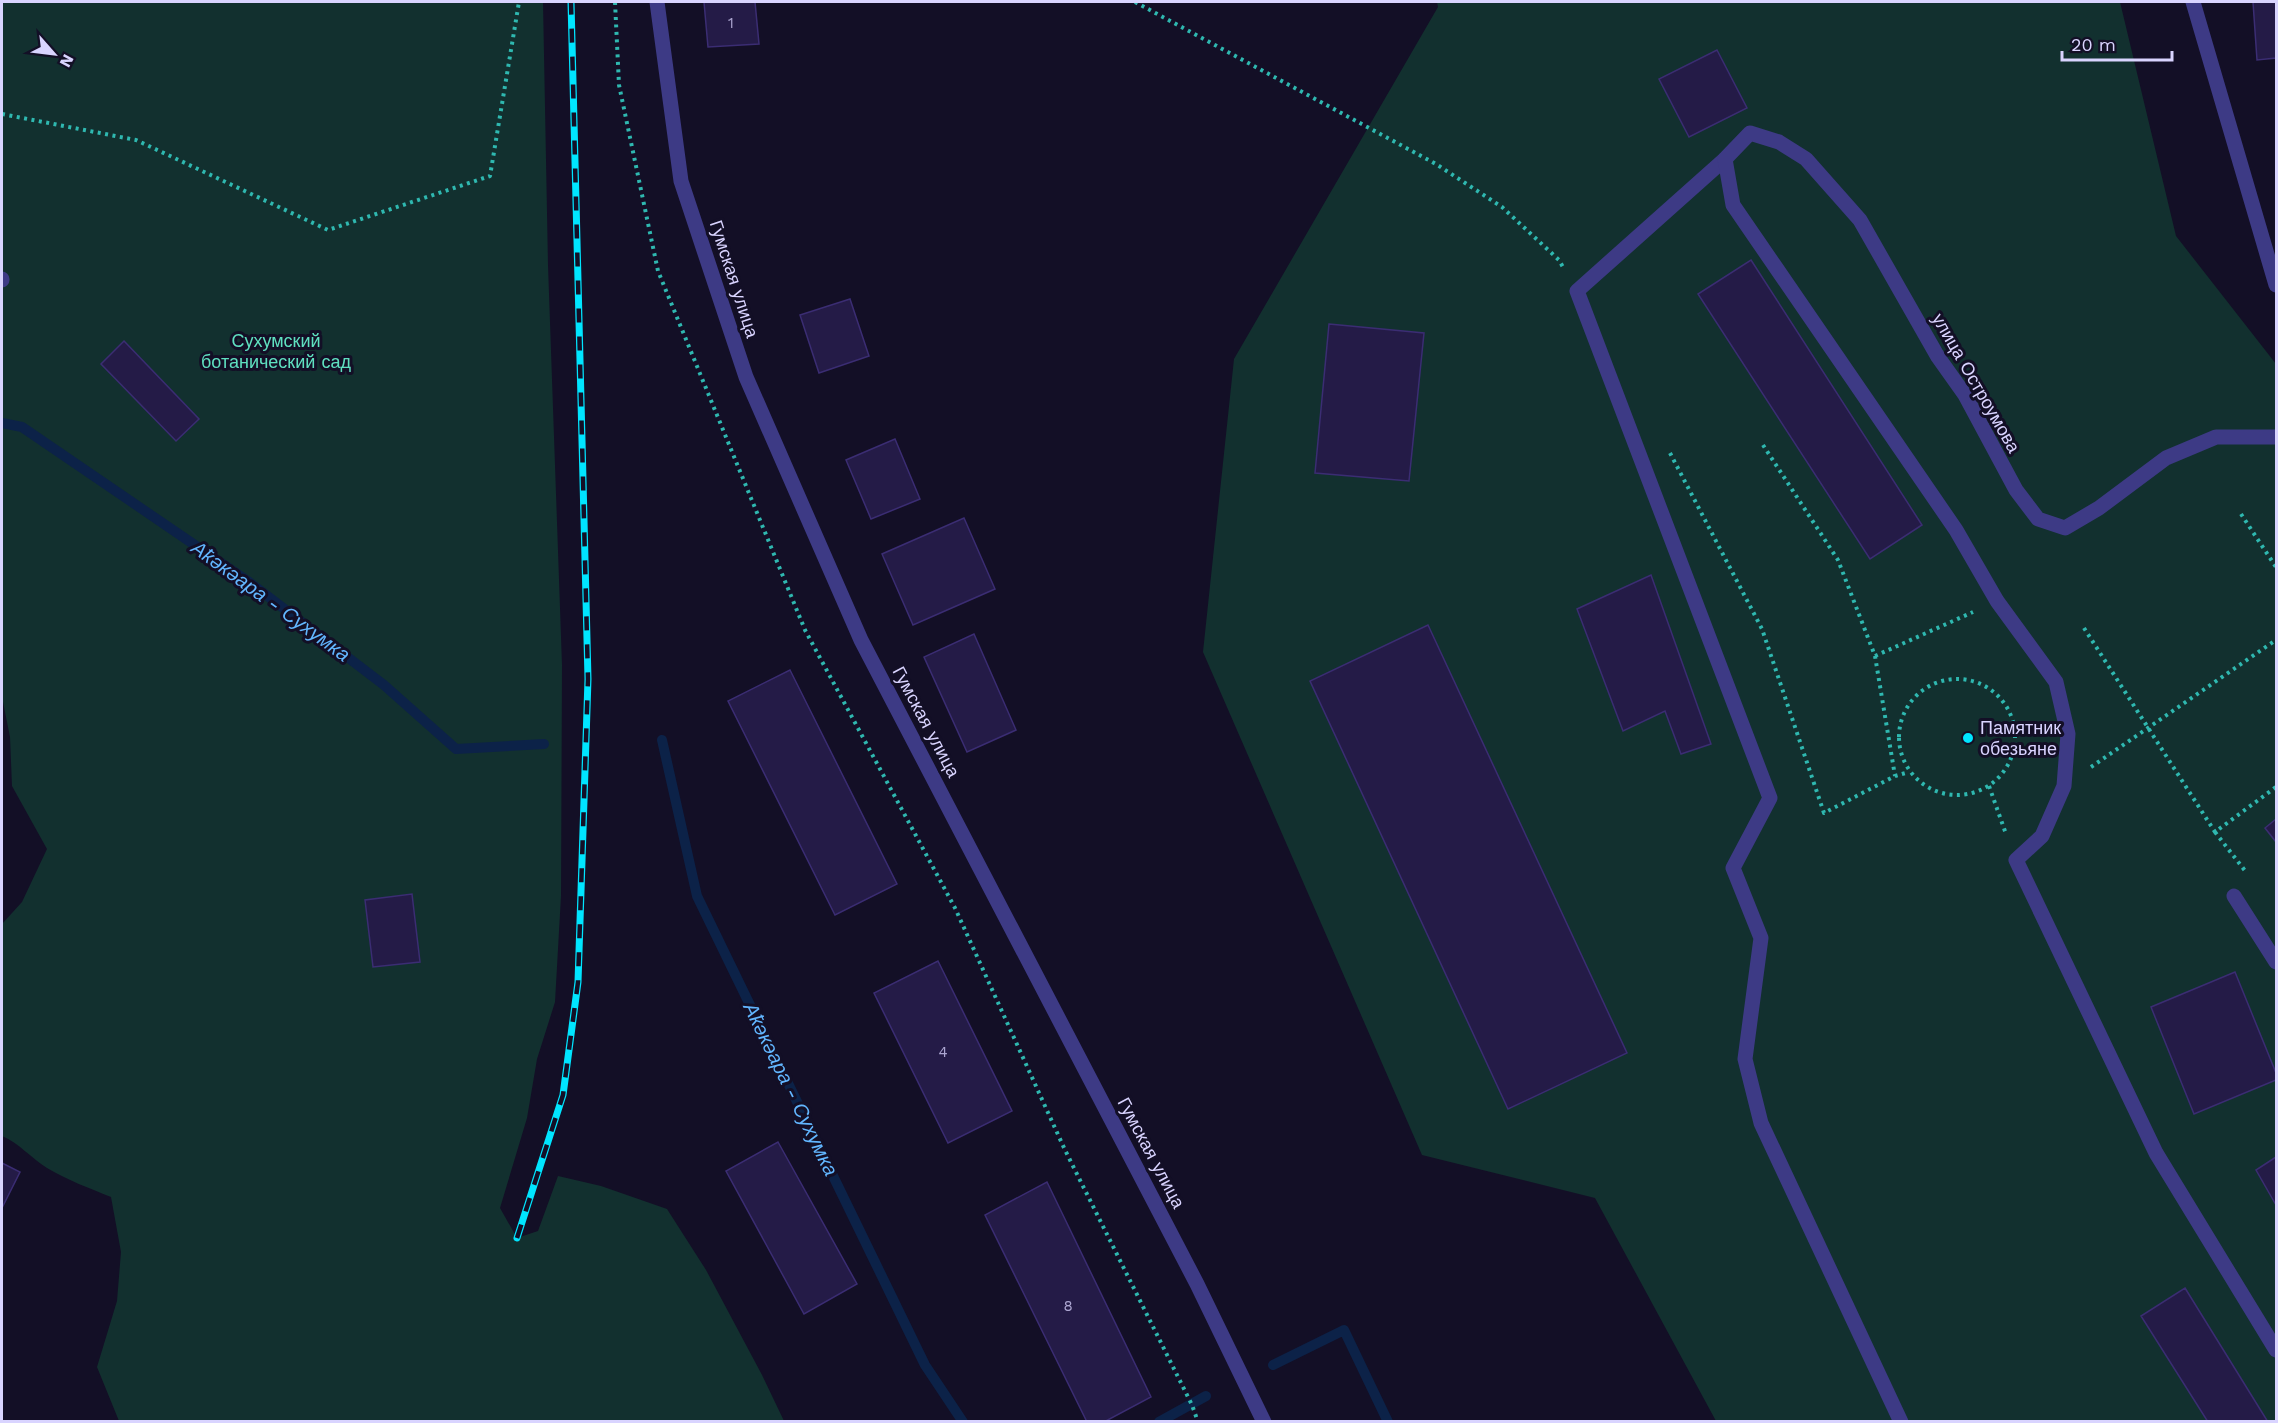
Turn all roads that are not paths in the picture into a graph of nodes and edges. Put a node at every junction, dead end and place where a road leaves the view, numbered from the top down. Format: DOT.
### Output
graph roads {
  1 [pos="657,2"];
  2 [pos="2193,2"];
  3 [pos="1725,159"];
  4 [pos="2277,285"];
  5 [pos="2277,437"];
  6 [pos="2234,896"];
  7 [pos="2277,962"];
  8 [pos="2277,1350"];
  9 [pos="1264,1422"];
  10 [pos="1901,1422"];
  1 -- 9 [label="street, Гумская улица"];
  2 -- 4 [label="street"];
  3 -- 5 [label="street, улица Остроумова"];
  3 -- 8 [label="street"];
  3 -- 10 [label="street"];
  6 -- 7 [label="street"];
}
